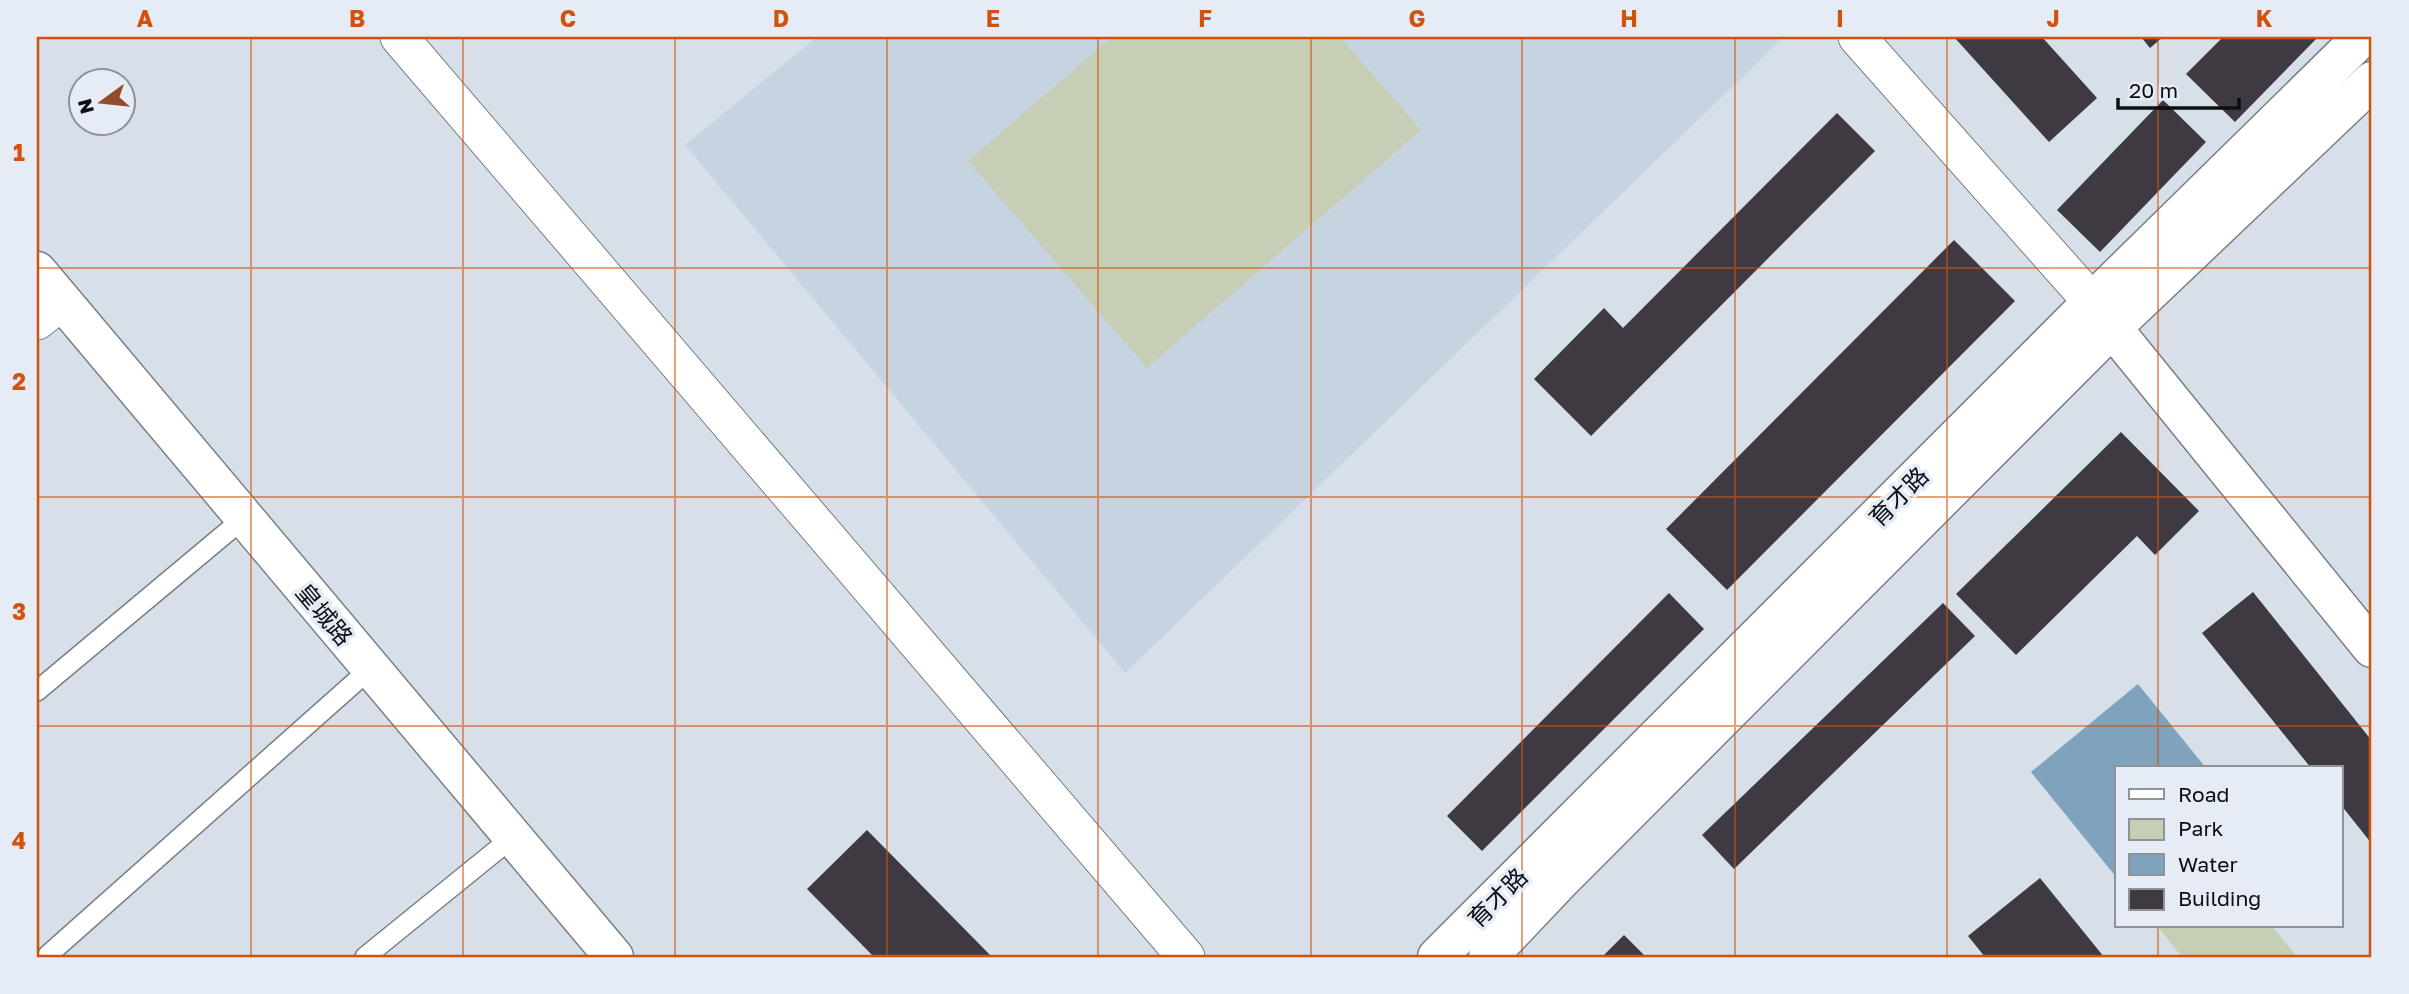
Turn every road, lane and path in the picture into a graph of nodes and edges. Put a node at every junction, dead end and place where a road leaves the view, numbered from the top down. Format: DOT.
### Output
graph roads {
  1 [pos="399,37"];
  2 [pos="1857,37"];
  3 [pos="2362,37"];
  4 [pos="2372,81"];
  5 [pos="37,271"];
  6 [pos="49,311"];
  7 [pos="2102,315"];
  8 [pos="244,518"];
  9 [pos="2372,649"];
  10 [pos="371,668"];
  11 [pos="37,691"];
  12 [pos="513,837"];
  13 [pos="48,955"];
  14 [pos="365,957"];
  15 [pos="614,957"];
  16 [pos="1186,957"];
  17 [pos="1437,957"];
  18 [pos="1488,957"];
  1 -- 16 [label="street"];
  2 -- 7 [label="street"];
  3 -- 7 [label="street, 育才路"];
  4 -- 7 [label="street"];
  5 -- 6 [label="street, 皇城路"];
  6 -- 8 [label="street, 皇城路"];
  7 -- 9 [label="street"];
  7 -- 17 [label="street, 育才路"];
  7 -- 18 [label="street"];
  8 -- 10 [label="street, 皇城路"];
  8 -- 11 [label="lane"];
  10 -- 12 [label="street, 皇城路"];
  10 -- 13 [label="lane"];
  12 -- 14 [label="lane"];
  12 -- 15 [label="street, 皇城路"];
}
